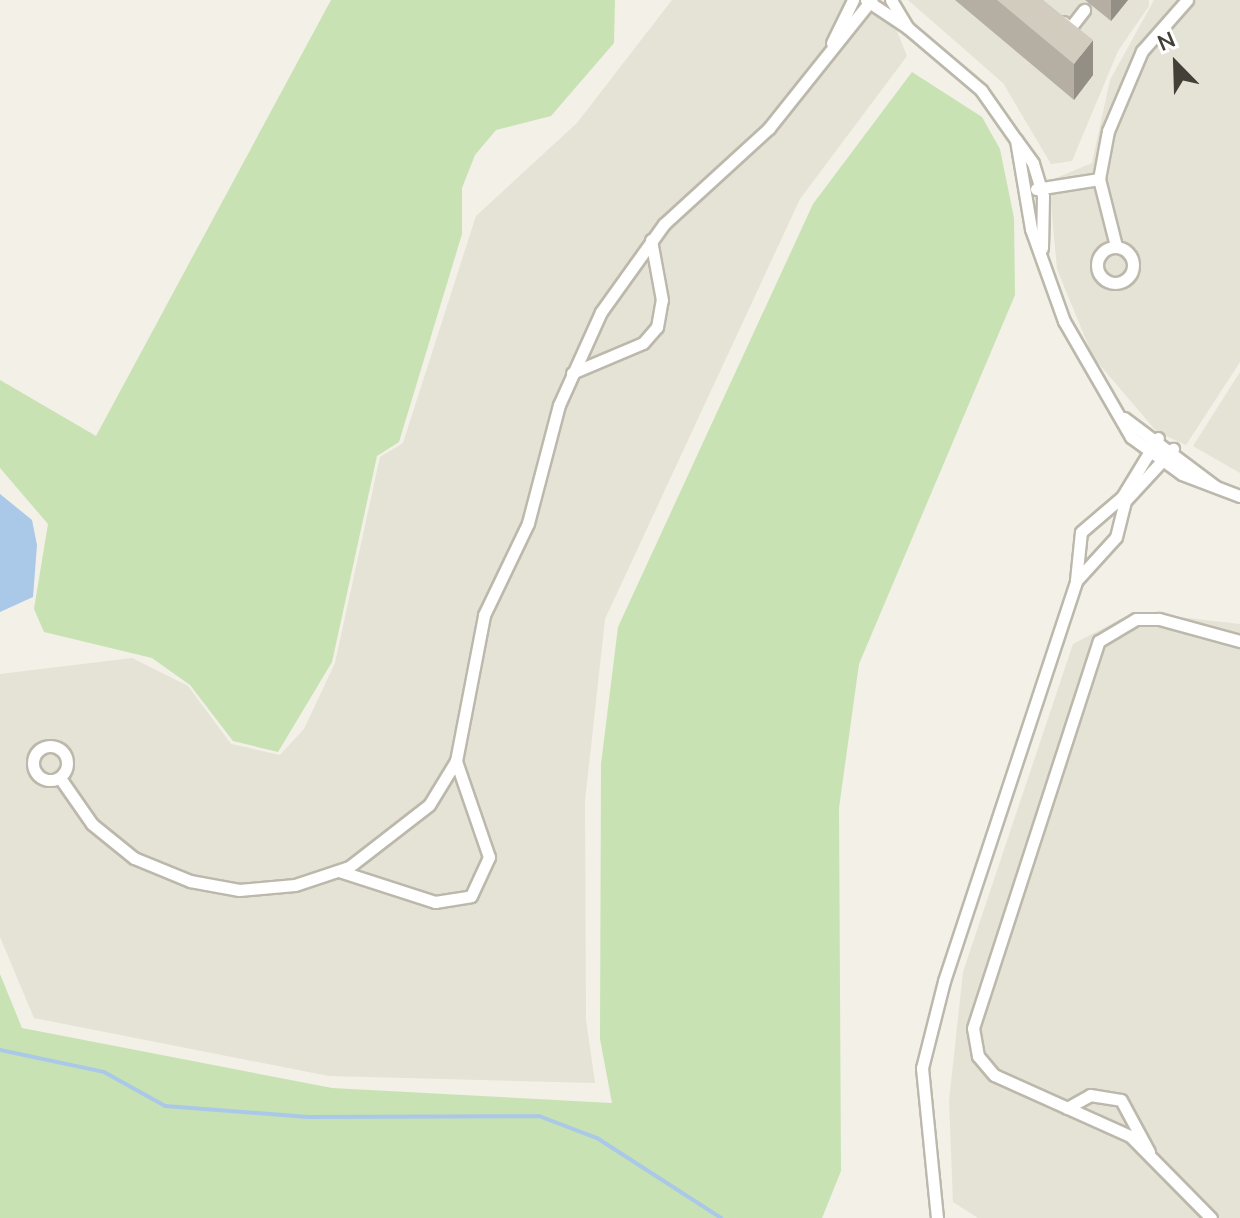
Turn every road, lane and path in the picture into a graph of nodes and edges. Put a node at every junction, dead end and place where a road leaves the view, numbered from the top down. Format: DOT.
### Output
graph roads {
  1 [pos="853,0"];
  2 [pos="891,0"];
  3 [pos="1172,0"];
  4 [pos="1187,0"];
  5 [pos="869,1"];
  6 [pos="1084,10"];
  7 [pos="1049,11"];
  8 [pos="1169,16"];
  9 [pos="908,28"];
  10 [pos="1070,28"];
  11 [pos="832,43"];
  12 [pos="1056,44"];
  13 [pos="1016,140"];
  14 [pos="1099,179"];
  15 [pos="1040,189"];
  16 [pos="1025,191"];
  17 [pos="651,240"];
  18 [pos="1116,246"];
  19 [pos="1042,248"];
  20 [pos="571,373"];
  21 [pos="1124,418"];
  22 [pos="1158,438"];
  23 [pos="1173,449"];
  24 [pos="1149,450"];
  25 [pos="1165,462"];
  26 [pos="1216,487"];
  27 [pos="1240,496"];
  28 [pos="1076,581"];
  29 [pos="1240,641"];
  30 [pos="456,761"];
  31 [pos="60,778"];
  32 [pos="339,871"];
  33 [pos="1067,1108"];
  34 [pos="1149,1152"];
  35 [pos="937,1218"];
  36 [pos="1211,1218"];
  1 -- 11 [label="street"];
  2 -- 9 [label="street"];
  3 -- 8 [label="street"];
  4 -- 8 [label="street"];
  5 -- 9 [label="street"];
  5 -- 11 [label="street"];
  6 -- 10 [label="street"];
  7 -- 10 [label="street"];
  8 -- 14 [label="street"];
  9 -- 13 [label="street"];
  10 -- 12 [label="street"];
  11 -- 17 [label="street"];
  13 -- 15 [label="street"];
  13 -- 16 [label="street"];
  14 -- 15 [label="street"];
  14 -- 18 [label="street"];
  15 -- 16 [label="street"];
  15 -- 19 [label="street"];
  16 -- 19 [label="street"];
  17 -- 20 [label="street"];
  17 -- 20 [label="street"];
  19 -- 21 [label="street"];
  20 -- 30 [label="street"];
  21 -- 22 [label="street"];
  21 -- 24 [label="street"];
  22 -- 23 [label="street"];
  22 -- 24 [label="street"];
  23 -- 25 [label="street"];
  23 -- 26 [label="street"];
  24 -- 25 [label="street"];
  24 -- 28 [label="street"];
  25 -- 26 [label="street"];
  25 -- 28 [label="street"];
  26 -- 27 [label="street"];
  28 -- 35 [label="street"];
  29 -- 33 [label="street"];
  30 -- 32 [label="street"];
  30 -- 32 [label="street"];
  31 -- 32 [label="street"];
  33 -- 34 [label="street"];
  33 -- 34 [label="street"];
  34 -- 36 [label="street"];
}
